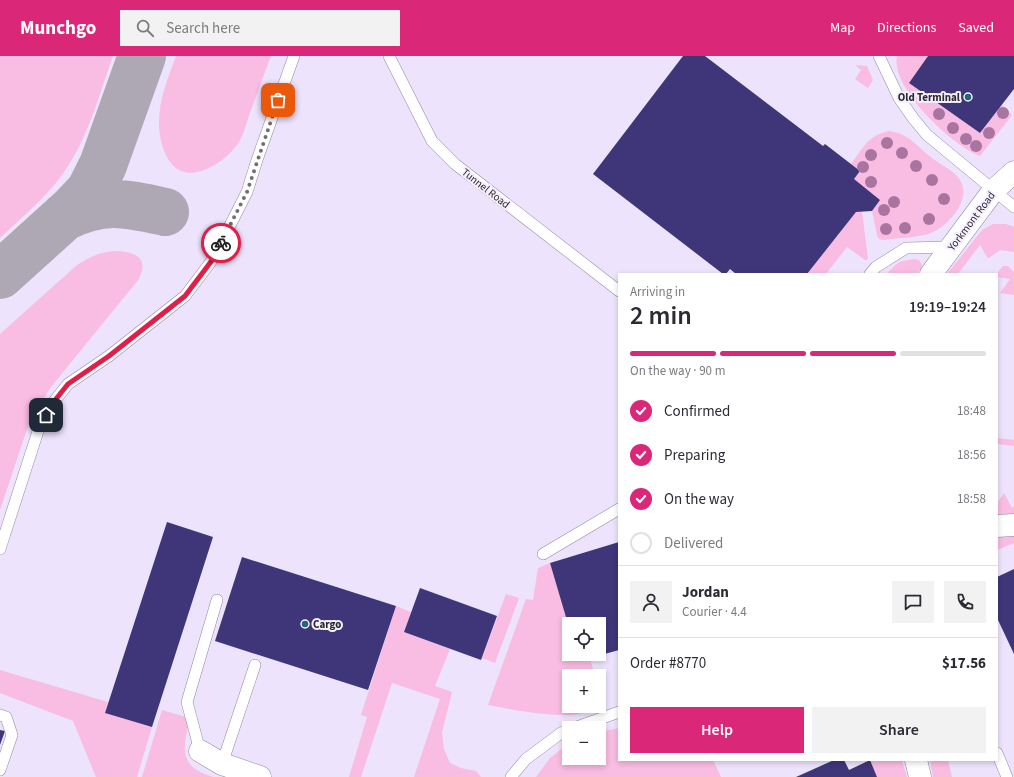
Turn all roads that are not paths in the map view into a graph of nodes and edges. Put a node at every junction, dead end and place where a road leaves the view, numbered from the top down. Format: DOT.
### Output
graph roads {
  1 [pos="294,56"];
  2 [pos="389,56"];
  3 [pos="879,56"];
  4 [pos="1014,172"];
  5 [pos="993,191"];
  6 [pos="1014,207"];
  7 [pos="951,247"];
  8 [pos="871,273"];
  9 [pos="932,273"];
  10 [pos="618,290"];
  11 [pos="618,510"];
  12 [pos="1014,525"];
  13 [pos="998,526"];
  14 [pos="0,549"];
  15 [pos="543,554"];
  16 [pos="217,600"];
  17 [pos="255,665"];
  18 [pos="618,712"];
  19 [pos="0,715"];
  20 [pos="594,721"];
  21 [pos="562,733"];
  22 [pos="200,751"];
  23 [pos="998,755"];
  24 [pos="916,761"];
  25 [pos="222,764"];
  26 [pos="0,770"];
  27 [pos="260,777"];
  28 [pos="511,777"];
  29 [pos="920,777"];
  30 [pos="1007,777"];
  1 -- 14 [label="lane"];
  2 -- 10 [label="lane, Tunnel Road"];
  3 -- 5 [label="lane"];
  4 -- 5 [label="street, Yorkmont Road"];
  5 -- 6 [label="lane"];
  5 -- 7 [label="street, Yorkmont Road"];
  7 -- 8 [label="lane"];
  7 -- 9 [label="street, Yorkmont Road"];
  11 -- 15 [label="lane"];
  12 -- 13 [label="street"];
  16 -- 22 [label="lane"];
  17 -- 25 [label="lane"];
  18 -- 20 [label="lane"];
  19 -- 26 [label="lane"];
  21 -- 28 [label="lane"];
  22 -- 25 [label="street"];
  23 -- 30 [label="lane"];
  24 -- 29 [label="street"];
  25 -- 27 [label="street"];
}
